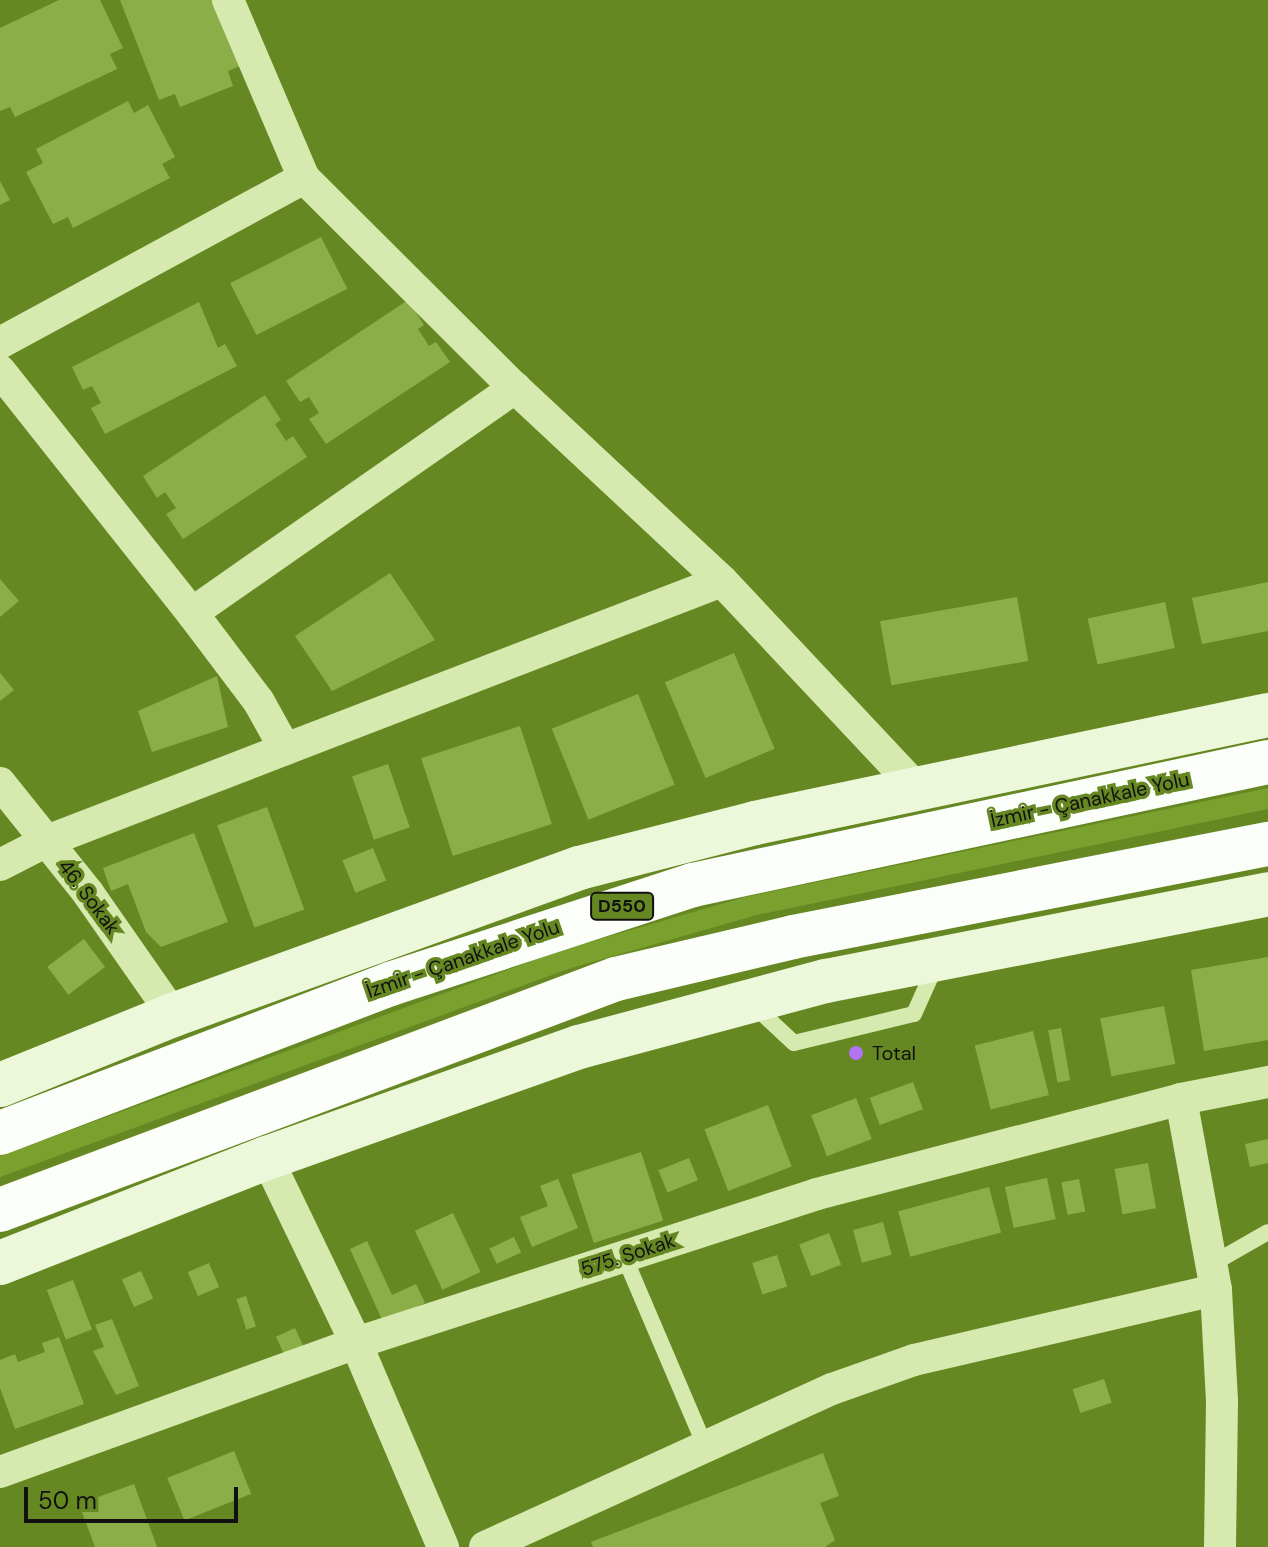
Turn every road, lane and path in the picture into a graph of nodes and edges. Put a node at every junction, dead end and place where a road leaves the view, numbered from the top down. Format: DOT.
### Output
graph roads {
  1 [pos="228,0"];
  2 [pos="304,178"];
  3 [pos="0,343"];
  4 [pos="0,371"];
  5 [pos="515,388"];
  6 [pos="722,581"];
  7 [pos="192,613"];
  8 [pos="1268,715"];
  9 [pos="285,749"];
  10 [pos="1268,762"];
  11 [pos="0,783"];
  12 [pos="917,789"];
  13 [pos="47,841"];
  14 [pos="1268,844"];
  15 [pos="0,865"];
  16 [pos="1268,894"];
  17 [pos="173,1015"];
  18 [pos="1268,1082"];
  19 [pos="0,1085"];
  20 [pos="1181,1099"];
  21 [pos="0,1133"];
  22 [pos="267,1158"];
  23 [pos="0,1210"];
  24 [pos="1268,1232"];
  25 [pos="624,1256"];
  26 [pos="0,1263"];
  27 [pos="1214,1277"];
  28 [pos="356,1343"];
  29 [pos="704,1444"];
  30 [pos="0,1472"];
  31 [pos="443,1547"];
  32 [pos="485,1547"];
  33 [pos="1220,1547"];
  1 -- 2 [label="street"];
  2 -- 3 [label="street"];
  2 -- 5 [label="street"];
  4 -- 7 [label="street"];
  5 -- 6 [label="street"];
  5 -- 7 [label="street"];
  6 -- 9 [label="street"];
  6 -- 12 [label="street"];
  7 -- 9 [label="street"];
  8 -- 12 [label="main road"];
  9 -- 13 [label="street"];
  10 -- 21 [label="highway, İzmir - Çanakkale Yolu / D550"];
  11 -- 13 [label="street, 46. Sokak"];
  12 -- 17 [label="main road"];
  13 -- 15 [label="street"];
  13 -- 17 [label="street, 46. Sokak"];
  14 -- 23 [label="highway"];
  16 -- 22 [label="main road"];
  17 -- 19 [label="main road"];
  18 -- 20 [label="street, 575. Sokak"];
  20 -- 25 [label="street, 575. Sokak"];
  20 -- 27 [label="street"];
  22 -- 26 [label="main road"];
  22 -- 28 [label="street"];
  24 -- 27 [label="lane"];
  25 -- 28 [label="street, 575. Sokak"];
  25 -- 29 [label="lane"];
  27 -- 29 [label="street"];
  27 -- 33 [label="street"];
  28 -- 30 [label="street, 575. Sokak"];
  28 -- 31 [label="street"];
  29 -- 32 [label="street"];
}
